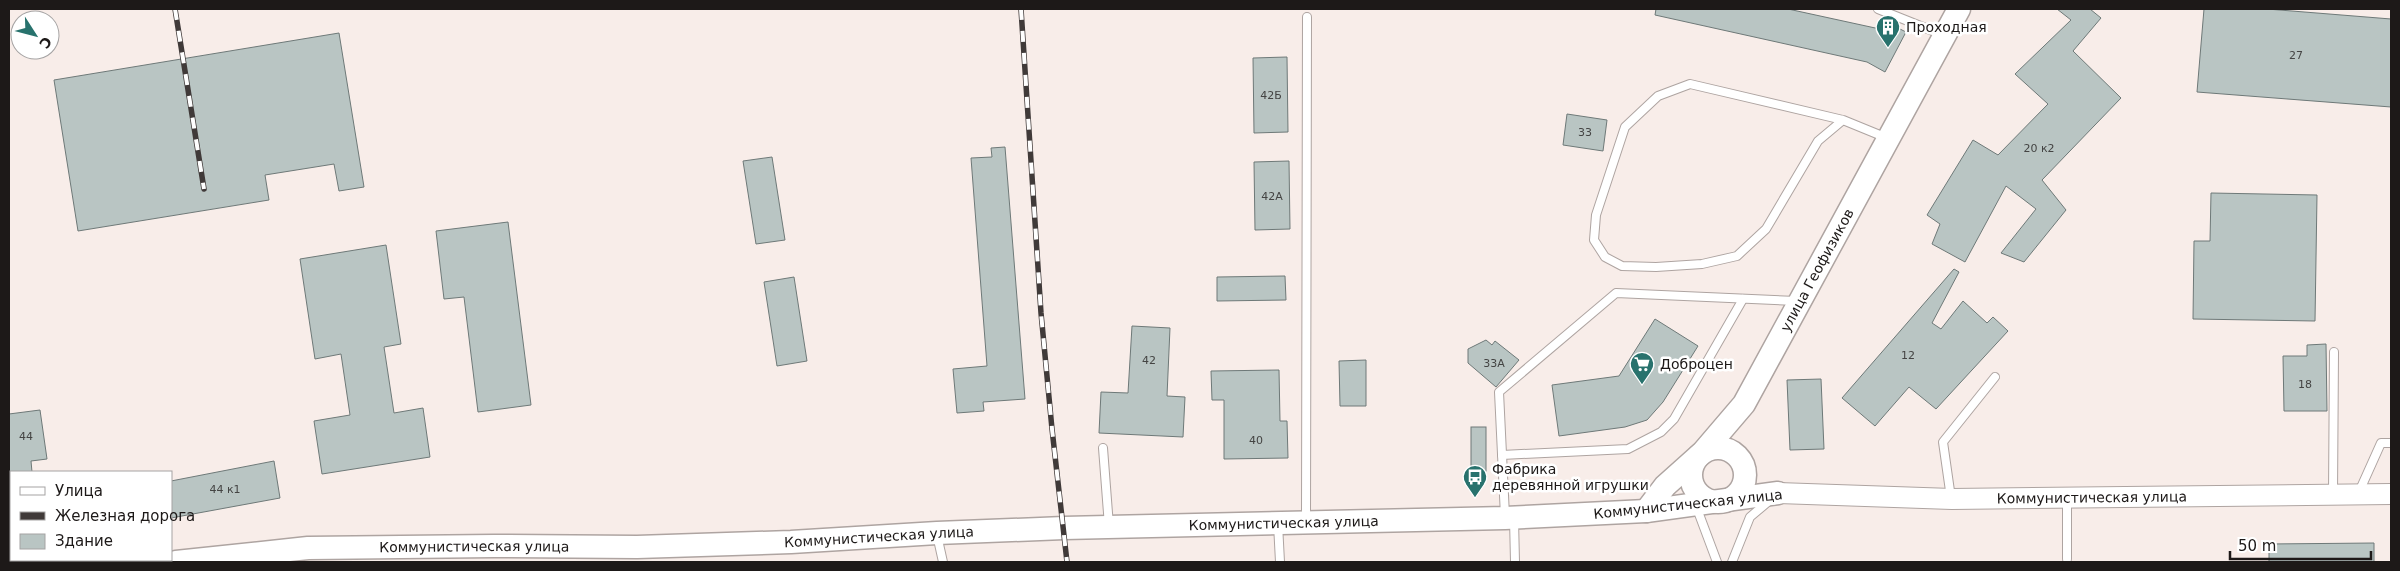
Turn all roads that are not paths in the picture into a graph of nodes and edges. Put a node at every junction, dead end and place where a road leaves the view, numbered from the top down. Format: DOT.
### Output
graph roads {
  1 [pos="1878,9"];
  2 [pos="1959,9"];
  3 [pos="1306,18"];
  4 [pos="1945,35"];
  5 [pos="1843,120"];
  6 [pos="1889,138"];
  7 [pos="1743,299"];
  8 [pos="1800,302"];
  9 [pos="2334,352"];
  10 [pos="1995,377"];
  11 [pos="1744,404"];
  12 [pos="2391,443"];
  13 [pos="1103,448"];
  14 [pos="1703,452"];
  15 [pos="1502,455"];
  16 [pos="1742,463"];
  17 [pos="1778,493"];
  18 [pos="2333,494"];
  19 [pos="2358,494"];
  20 [pos="2391,494"];
  21 [pos="2067,496"];
  22 [pos="1952,499"];
  23 [pos="1722,502"];
  24 [pos="1695,503"];
  25 [pos="1646,511"];
  26 [pos="1510,518"];
  27 [pos="1278,523"];
  28 [pos="1306,523"];
  29 [pos="1110,527"];
  30 [pos="937,533"];
  31 [pos="2067,559"];
  32 [pos="176,562"];
  33 [pos="943,562"];
  34 [pos="1280,562"];
  35 [pos="1515,562"];
  36 [pos="1717,562"];
  37 [pos="1732,562"];
  1 -- 4 [label="lane"];
  2 -- 4 [label="main road, улица Геофизиков"];
  3 -- 28 [label="lane"];
  4 -- 6 [label="main road, улица Геофизиков"];
  5 -- 5 [label="lane"];
  5 -- 6 [label="lane"];
  6 -- 8 [label="main road, улица Геофизиков"];
  7 -- 8 [label="lane"];
  7 -- 15 [label="lane"];
  7 -- 15 [label="lane"];
  8 -- 11 [label="main road, улица Геофизиков"];
  9 -- 18 [label="lane"];
  10 -- 22 [label="lane"];
  11 -- 14 [label="main road, улица Геофизиков"];
  11 -- 16 [label="main road"];
  12 -- 19 [label="lane"];
  13 -- 29 [label="lane"];
  14 -- 16 [label="main road"];
  14 -- 23 [label="main road"];
  14 -- 25 [label="main road, улица Геофизиков"];
  15 -- 26 [label="lane"];
  16 -- 17 [label="main road"];
  16 -- 23 [label="main road"];
  17 -- 22 [label="street, Коммунистическая улица"];
  17 -- 23 [label="main road, Коммунистическая улица"];
  17 -- 37 [label="lane"];
  18 -- 19 [label="street, Коммунистическая улица"];
  18 -- 21 [label="street, Коммунистическая улица"];
  19 -- 20 [label="street, Коммунистическая улица"];
  21 -- 22 [label="street, Коммунистическая улица"];
  21 -- 31 [label="lane"];
  23 -- 24 [label="main road, Коммунистическая улица"];
  24 -- 25 [label="main road, Коммунистическая улица"];
  24 -- 36 [label="lane"];
  25 -- 26 [label="main road, Коммунистическая улица"];
  26 -- 28 [label="main road, Коммунистическая улица"];
  26 -- 35 [label="lane"];
  27 -- 28 [label="main road, Коммунистическая улица"];
  27 -- 29 [label="main road, Коммунистическая улица"];
  27 -- 34 [label="lane"];
  29 -- 30 [label="main road, Коммунистическая улица"];
  30 -- 32 [label="main road, Коммунистическая улица"];
  30 -- 33 [label="lane"];
}
